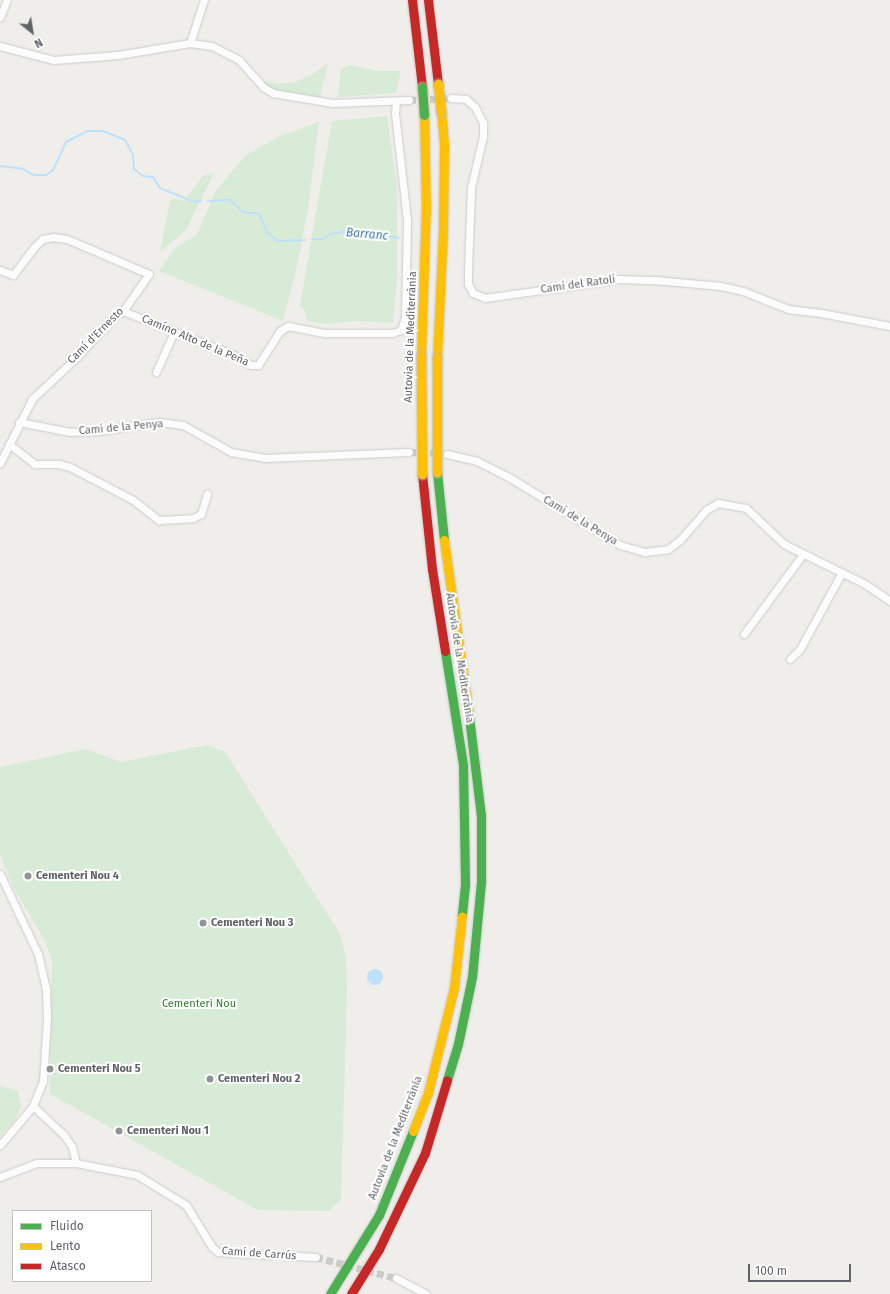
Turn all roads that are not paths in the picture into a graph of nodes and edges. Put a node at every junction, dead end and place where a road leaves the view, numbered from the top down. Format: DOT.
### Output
graph roads {
  1 [pos="7,0"];
  2 [pos="204,0"];
  3 [pos="412,0"];
  4 [pos="428,0"];
  5 [pos="0,17"];
  6 [pos="190,43"];
  7 [pos="0,46"];
  8 [pos="454,98"];
  9 [pos="409,100"];
  10 [pos="396,101"];
  11 [pos="0,270"];
  12 [pos="123,311"];
  13 [pos="890,326"];
  14 [pos="174,332"];
  15 [pos="156,372"];
  16 [pos="19,422"];
  17 [pos="9,444"];
  18 [pos="409,452"];
  19 [pos="447,454"];
  20 [pos="0,463"];
  21 [pos="207,494"];
  22 [pos="803,554"];
  23 [pos="841,574"];
  24 [pos="890,601"];
  25 [pos="744,634"];
  26 [pos="790,659"];
  27 [pos="0,874"];
  28 [pos="33,1106"];
  29 [pos="0,1145"];
  30 [pos="76,1163"];
  31 [pos="0,1177"];
  32 [pos="316,1257"];
  33 [pos="396,1278"];
  34 [pos="330,1294"];
  35 [pos="351,1294"];
  36 [pos="426,1294"];
  1 -- 5 [label="street"];
  2 -- 6 [label="street"];
  3 -- 34 [label="highway, Autovia de la Mediterrània, bridge"];
  4 -- 35 [label="highway, Autovia de la Mediterrània, bridge"];
  6 -- 7 [label="street"];
  6 -- 10 [label="street"];
  8 -- 13 [label="street, Camí del Ratolí"];
  9 -- 10 [label="street"];
  10 -- 14 [label="street, Camíno Alto de la Peña"];
  11 -- 12 [label="street, Camí d'Ernesto"];
  12 -- 14 [label="street, Camíno Alto de la Peña"];
  12 -- 16 [label="street, Camí d'Ernesto"];
  14 -- 15 [label="street"];
  16 -- 17 [label="street, Camí d'Ernesto"];
  16 -- 18 [label="street, Camí de la Penya"];
  17 -- 20 [label="street, Camí d'Ernesto"];
  17 -- 21 [label="street"];
  19 -- 22 [label="street, Camí de la Penya"];
  22 -- 23 [label="street, Camí de la Penya"];
  22 -- 25 [label="street"];
  23 -- 24 [label="street, Camí de la Penya"];
  23 -- 26 [label="street"];
  27 -- 28 [label="street"];
  28 -- 29 [label="street"];
  28 -- 30 [label="street"];
  30 -- 31 [label="street, Camí de Carrús"];
  30 -- 32 [label="street, Camí de Carrús"];
  33 -- 36 [label="street"];
}
